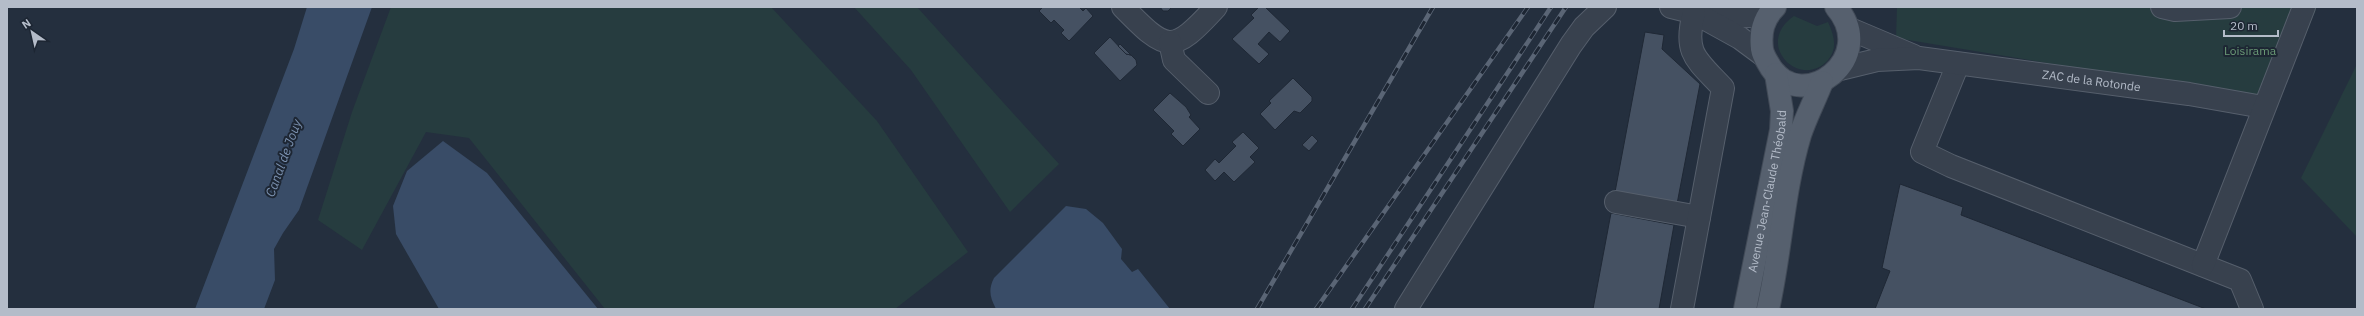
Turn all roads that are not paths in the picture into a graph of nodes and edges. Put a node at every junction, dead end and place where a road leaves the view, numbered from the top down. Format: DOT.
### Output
graph roads {
  1 [pos="1123,7"];
  2 [pos="1216,7"];
  3 [pos="1605,7"];
  4 [pos="1671,7"];
  5 [pos="1836,7"];
  6 [pos="2162,7"];
  7 [pos="2230,7"];
  8 [pos="2304,7"];
  9 [pos="1771,11"];
  10 [pos="1694,13"];
  11 [pos="1850,29"];
  12 [pos="1170,42"];
  13 [pos="1762,54"];
  14 [pos="1919,58"];
  15 [pos="1958,64"];
  16 [pos="1840,69"];
  17 [pos="1776,74"];
  18 [pos="1822,82"];
  19 [pos="1208,93"];
  20 [pos="2263,107"];
  21 [pos="1616,202"];
  22 [pos="1699,217"];
  23 [pos="2203,265"];
  24 [pos="1406,309"];
  25 [pos="1682,309"];
  26 [pos="1744,309"];
  27 [pos="1768,309"];
  28 [pos="2252,309"];
  1 -- 12 [label="street"];
  2 -- 12 [label="street"];
  3 -- 24 [label="street"];
  4 -- 10 [label="street"];
  5 -- 11 [label="main road"];
  6 -- 7 [label="street"];
  8 -- 20 [label="street"];
  9 -- 10 [label="street"];
  9 -- 13 [label="main road"];
  10 -- 13 [label="street"];
  10 -- 22 [label="street"];
  11 -- 14 [label="street, ZAC de la Rotonde"];
  11 -- 16 [label="main road"];
  12 -- 19 [label="street"];
  13 -- 17 [label="main road"];
  14 -- 15 [label="street, ZAC de la Rotonde"];
  14 -- 16 [label="street, ZAC de la Rotonde"];
  15 -- 20 [label="street, ZAC de la Rotonde"];
  15 -- 23 [label="street"];
  16 -- 18 [label="main road"];
  17 -- 18 [label="main road"];
  17 -- 26 [label="main road, Avenue Jean-Claude Théobald"];
  18 -- 27 [label="main road, Avenue Jean-Claude Théobald"];
  20 -- 23 [label="street"];
  21 -- 22 [label="street"];
  22 -- 25 [label="street"];
  23 -- 28 [label="street"];
}
